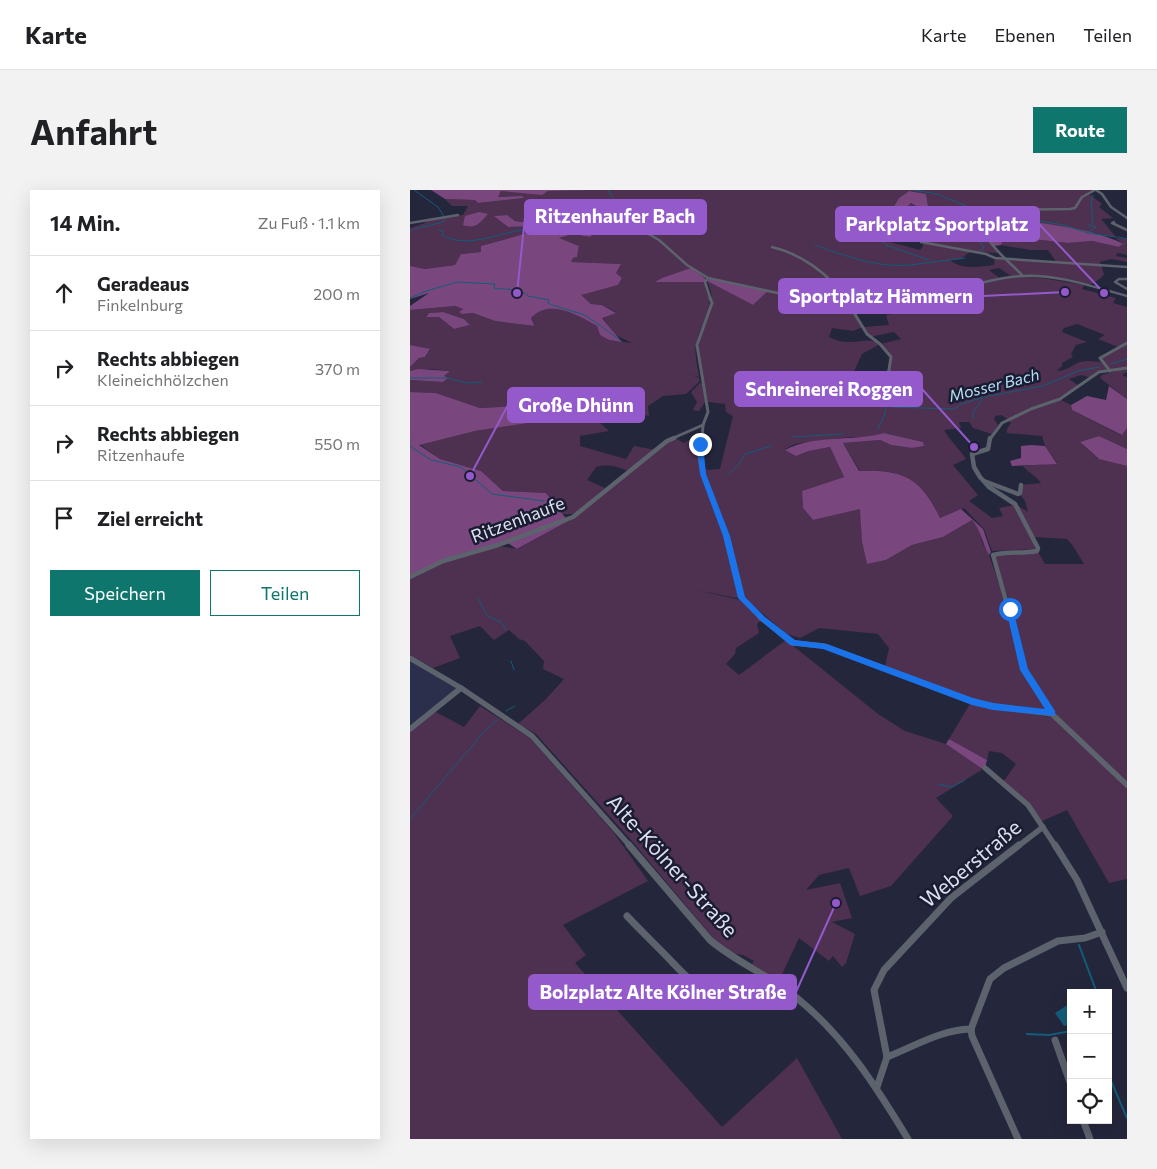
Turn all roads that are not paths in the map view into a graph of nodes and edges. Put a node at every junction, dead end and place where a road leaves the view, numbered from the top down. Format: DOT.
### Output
graph roads {
  1 [pos="1096,190"];
  2 [pos="634,209"];
  3 [pos="458,215"];
  4 [pos="618,215"];
  5 [pos="643,216"];
  6 [pos="1127,218"];
  7 [pos="1114,222"];
  8 [pos="410,223"];
  9 [pos="1127,230"];
  10 [pos="921,242"];
  11 [pos="773,247"];
  12 [pos="1005,259"];
  13 [pos="1127,267"];
  14 [pos="1023,276"];
  15 [pos="708,278"];
  16 [pos="1127,279"];
  17 [pos="1127,289"];
  18 [pos="1127,296"];
  19 [pos="849,308"];
  20 [pos="1127,342"];
  21 [pos="1127,368"];
  22 [pos="1110,371"];
  23 [pos="884,386"];
  24 [pos="703,425"];
  25 [pos="983,481"];
  26 [pos="1021,485"];
  27 [pos="410,578"];
  28 [pos="410,658"];
  29 [pos="461,688"];
  30 [pos="1052,714"];
  31 [pos="410,729"];
  32 [pos="985,768"];
  33 [pos="1127,784"];
  34 [pos="1043,827"];
  35 [pos="627,916"];
  36 [pos="1102,932"];
  37 [pos="769,979"];
  38 [pos="1127,988"];
  39 [pos="971,1029"];
  40 [pos="1055,1040"];
  41 [pos="887,1057"];
  42 [pos="1069,1079"];
  43 [pos="877,1088"];
  44 [pos="1084,1124"];
  45 [pos="908,1139"];
  46 [pos="1018,1139"];
  47 [pos="1090,1139"];
  1 -- 6 [label="street"];
  1 -- 12 [label="street"];
  2 -- 5 [label="street"];
  3 -- 8 [label="street"];
  4 -- 5 [label="street"];
  5 -- 15 [label="street"];
  7 -- 9 [label="street"];
  10 -- 12 [label="street"];
  11 -- 19 [label="street"];
  12 -- 13 [label="street"];
  12 -- 14 [label="street"];
  14 -- 18 [label="street"];
  14 -- 19 [label="street"];
  15 -- 19 [label="street"];
  15 -- 24 [label="street"];
  16 -- 17 [label="street"];
  19 -- 23 [label="street"];
  20 -- 22 [label="street"];
  21 -- 22 [label="street"];
  22 -- 25 [label="street"];
  24 -- 27 [label="street, Ritzenhaufe"];
  24 -- 30 [label="street"];
  25 -- 26 [label="street"];
  25 -- 30 [label="street"];
  28 -- 29 [label="street, Alte-Kölner-Straße"];
  29 -- 31 [label="street"];
  29 -- 37 [label="street, Alte-Kölner-Straße"];
  30 -- 33 [label="street"];
  32 -- 34 [label="street"];
  34 -- 36 [label="street"];
  34 -- 41 [label="street, Weberstraße"];
  35 -- 37 [label="street"];
  36 -- 38 [label="street"];
  36 -- 39 [label="street"];
  37 -- 43 [label="street, Alte-Kölner-Straße"];
  39 -- 41 [label="street"];
  39 -- 46 [label="street"];
  40 -- 42 [label="street"];
  41 -- 43 [label="street, Weberstraße"];
  43 -- 45 [label="street, Alte-Kölner-Straße"];
  44 -- 47 [label="street"];
}
